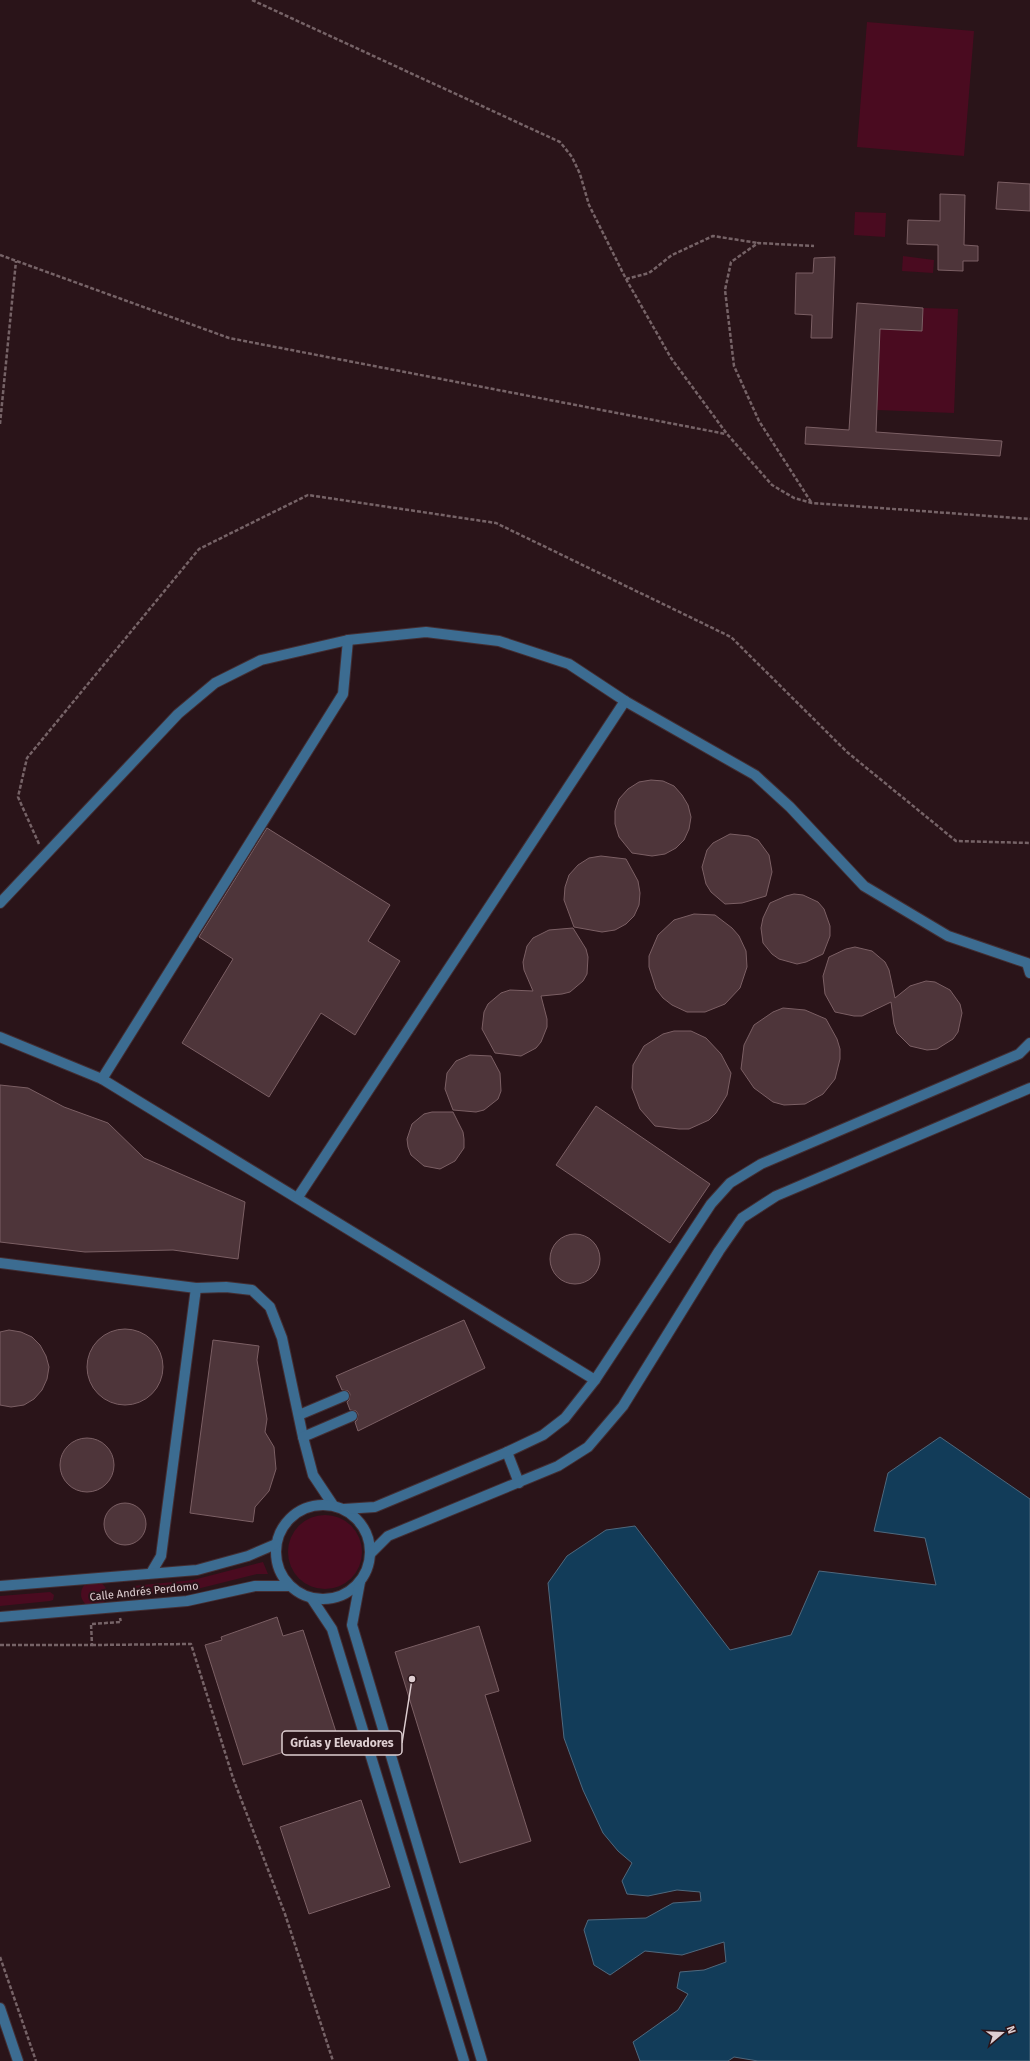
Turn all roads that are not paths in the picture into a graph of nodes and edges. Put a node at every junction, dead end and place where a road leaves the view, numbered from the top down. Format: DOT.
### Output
graph roads {
  1 [pos="348,640"];
  2 [pos="625,701"];
  3 [pos="0,903"];
  4 [pos="1030,973"];
  5 [pos="0,1037"];
  6 [pos="1030,1043"];
  7 [pos="102,1078"];
  8 [pos="1030,1088"];
  9 [pos="298,1197"];
  10 [pos="0,1263"];
  11 [pos="196,1288"];
  12 [pos="595,1380"];
  13 [pos="344,1396"];
  14 [pos="298,1415"];
  15 [pos="352,1416"];
  16 [pos="303,1436"];
  17 [pos="507,1452"];
  18 [pos="519,1484"];
  19 [pos="333,1505"];
  20 [pos="344,1510"];
  21 [pos="276,1544"];
  22 [pos="370,1554"];
  23 [pos="151,1573"];
  24 [pos="360,1582"];
  25 [pos="0,1586"];
  26 [pos="290,1586"];
  27 [pos="312,1599"];
  28 [pos="0,1617"];
  29 [pos="0,2008"];
  30 [pos="18,2061"];
  31 [pos="464,2061"];
  32 [pos="482,2061"];
  1 -- 2 [label="street"];
  1 -- 3 [label="street"];
  1 -- 7 [label="street"];
  2 -- 4 [label="street"];
  2 -- 9 [label="street"];
  5 -- 7 [label="street"];
  6 -- 12 [label="street"];
  7 -- 9 [label="street"];
  8 -- 18 [label="street"];
  9 -- 12 [label="street"];
  10 -- 11 [label="street"];
  11 -- 14 [label="street"];
  11 -- 23 [label="street"];
  12 -- 17 [label="street"];
  13 -- 14 [label="street"];
  14 -- 16 [label="street"];
  15 -- 16 [label="street"];
  16 -- 19 [label="street"];
  17 -- 18 [label="street"];
  17 -- 20 [label="street"];
  18 -- 22 [label="street"];
  19 -- 20 [label="street"];
  19 -- 21 [label="street"];
  20 -- 22 [label="street"];
  21 -- 23 [label="street, Calle Andrés Perdomo"];
  21 -- 26 [label="street"];
  22 -- 24 [label="street"];
  23 -- 25 [label="street, Calle Andrés Perdomo"];
  24 -- 27 [label="street"];
  24 -- 32 [label="street"];
  26 -- 27 [label="street"];
  26 -- 28 [label="street, Calle Andrés Perdomo"];
  27 -- 31 [label="street"];
  29 -- 30 [label="street"];
}
